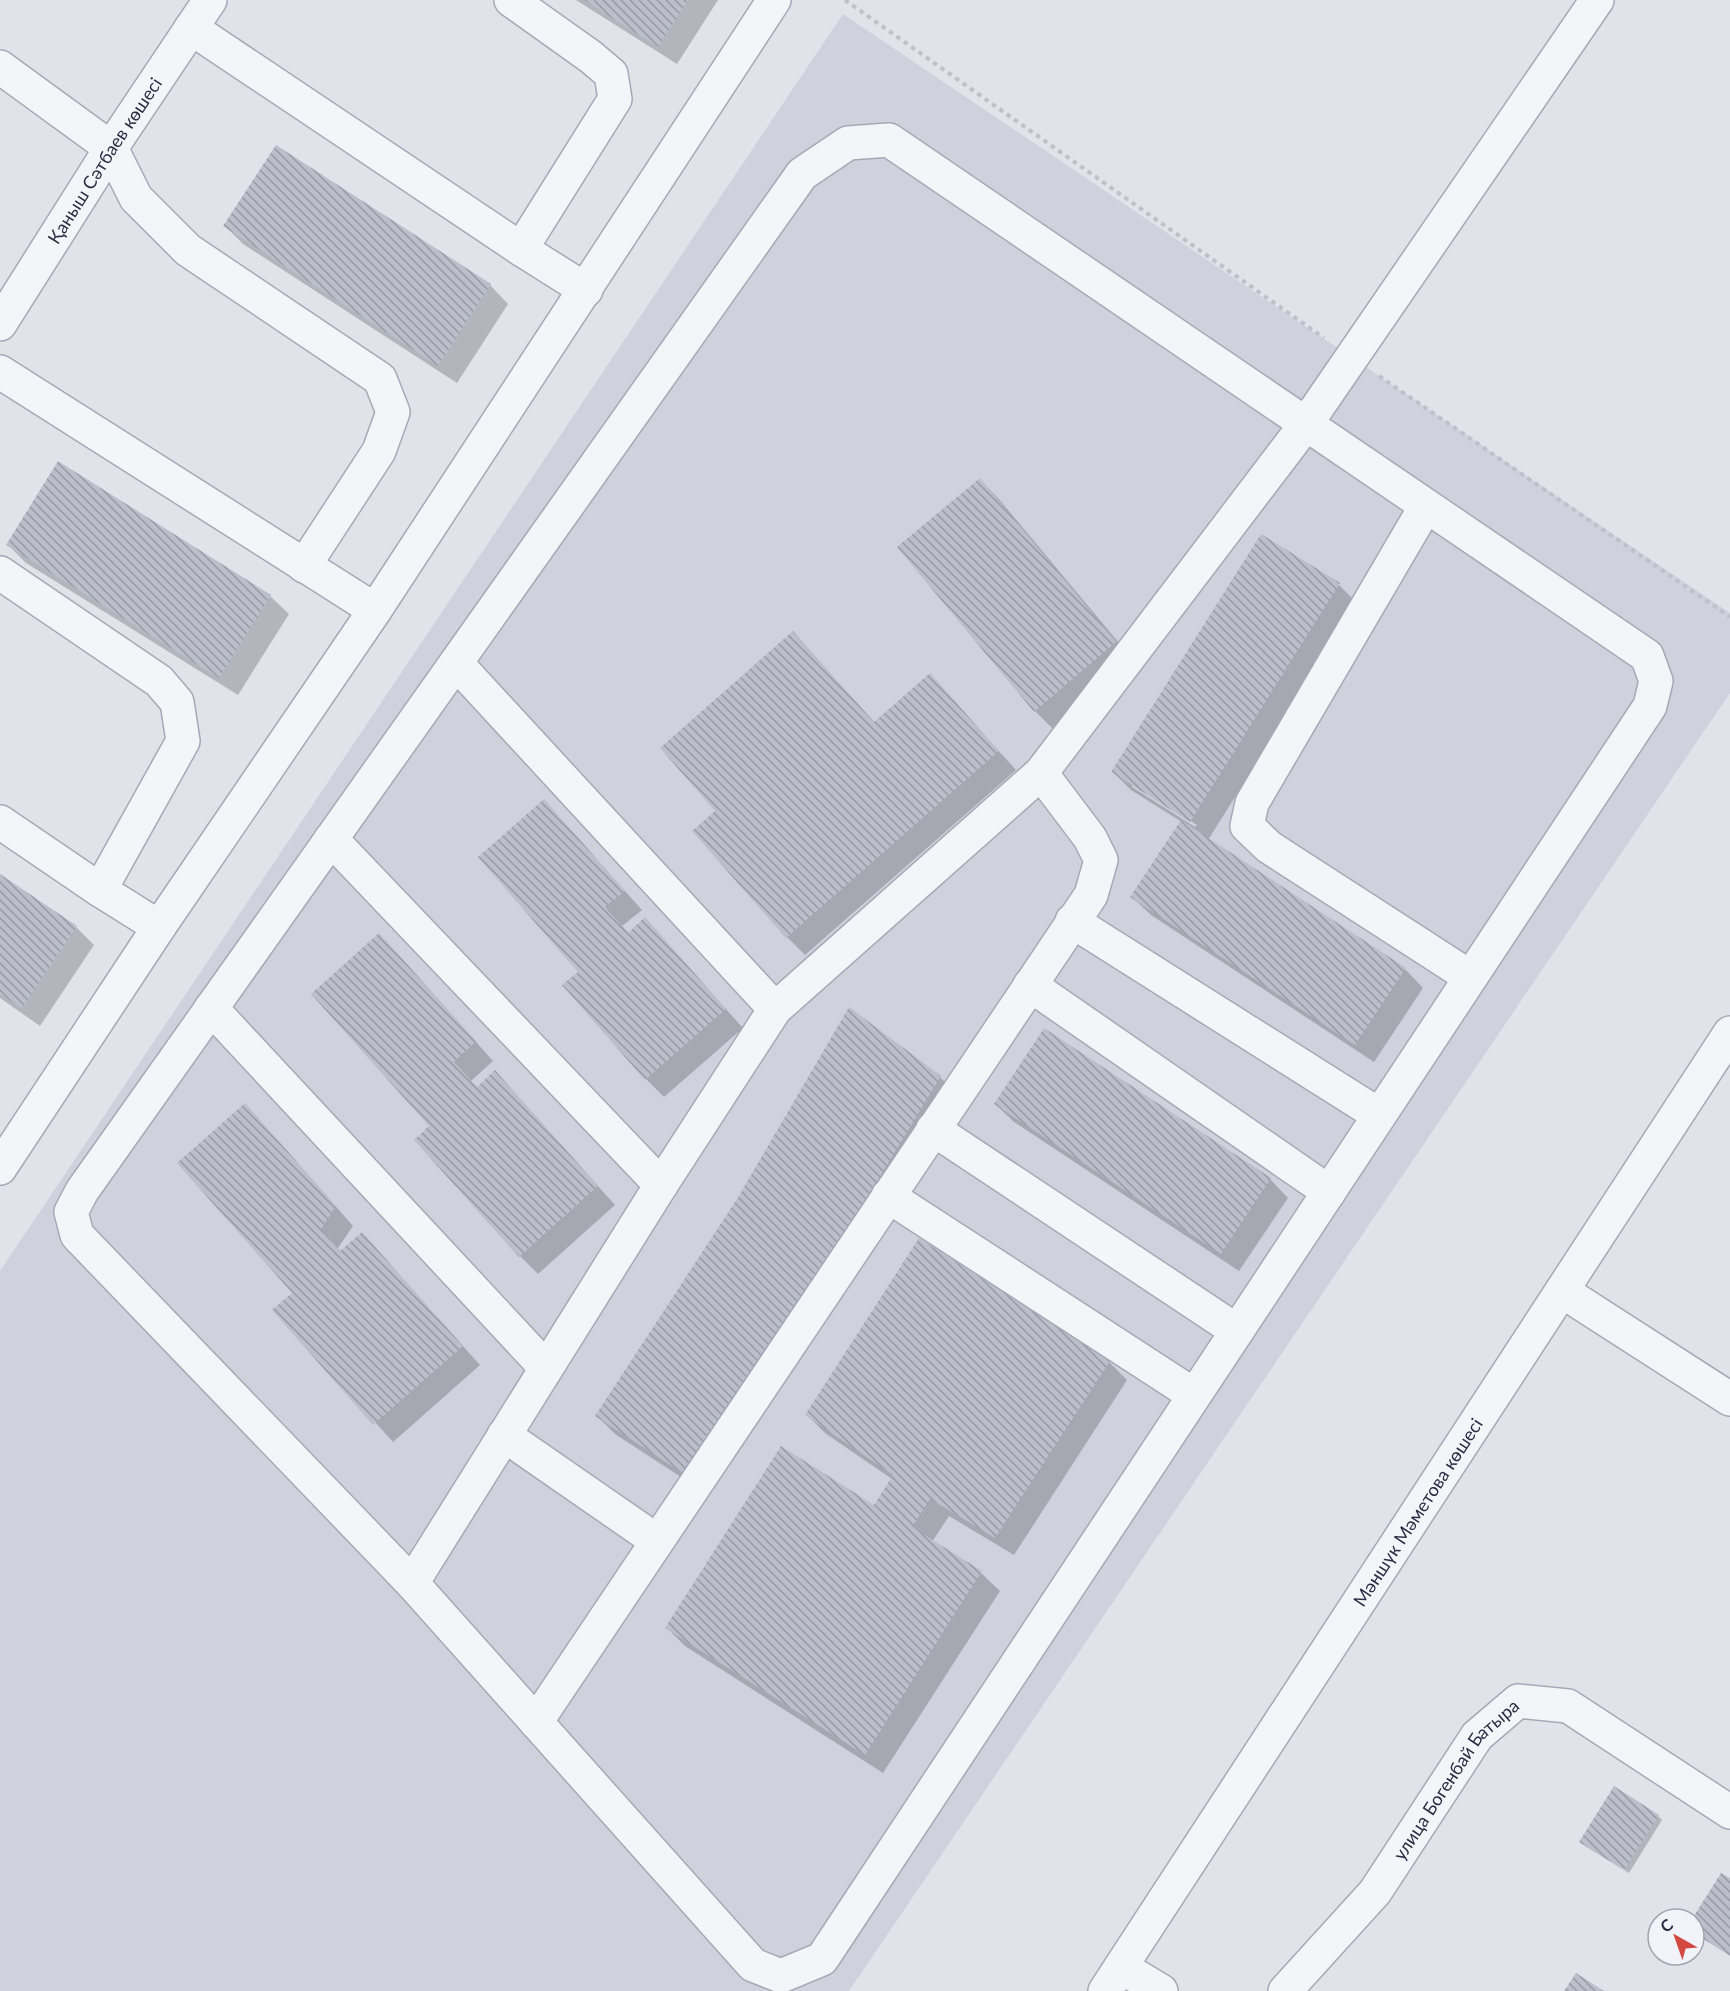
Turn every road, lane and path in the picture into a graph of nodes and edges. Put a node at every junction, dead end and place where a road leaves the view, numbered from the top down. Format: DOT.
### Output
graph roads {
  1 [pos="210,0"];
  2 [pos="511,0"];
  3 [pos="774,0"];
  4 [pos="845,0"];
  5 [pos="1597,0"];
  6 [pos="191,28"];
  7 [pos="0,67"];
  8 [pos="111,148"];
  9 [pos="521,249"];
  10 [pos="586,290"];
  11 [pos="0,324"];
  12 [pos="1352,357"];
  13 [pos="0,372"];
  14 [pos="1306,423"];
  15 [pos="1426,506"];
  16 [pos="304,566"];
  17 [pos="0,573"];
  18 [pos="375,610"];
  19 [pos="1730,617"];
  20 [pos="456,663"];
  21 [pos="1041,773"];
  22 [pos="0,822"];
  23 [pos="331,840"];
  24 [pos="100,890"];
  25 [pos="1072,921"];
  26 [pos="159,927"];
  27 [pos="1470,977"];
  28 [pos="1030,985"];
  29 [pos="211,1008"];
  30 [pos="776,1009"];
  31 [pos="1730,1033"];
  32 [pos="1379,1115"];
  33 [pos="933,1129"];
  34 [pos="0,1168"];
  35 [pos="661,1185"];
  36 [pos="1329,1192"];
  37 [pos="888,1196"];
  38 [pos="1562,1291"];
  39 [pos="1237,1331"];
  40 [pos="546,1368"];
  41 [pos="1194,1395"];
  42 [pos="1730,1399"];
  43 [pos="504,1435"];
  44 [pos="657,1541"];
  45 [pos="412,1583"];
  46 [pos="536,1722"];
  47 [pos="1730,1812"];
  48 [pos="1113,1979"];
  49 [pos="1161,1991"];
  50 [pos="1286,1991"];
  1 -- 6 [label="street, Қаныш Сәтбаев көшесі"];
  2 -- 9 [label="street"];
  3 -- 10 [label="street"];
  4 -- 12 [label="path"];
  5 -- 12 [label="street"];
  6 -- 8 [label="street, Қаныш Сәтбаев көшесі"];
  6 -- 9 [label="street"];
  7 -- 8 [label="street"];
  8 -- 11 [label="street, Қаныш Сәтбаев көшесі"];
  8 -- 16 [label="street"];
  9 -- 10 [label="street"];
  10 -- 18 [label="street"];
  12 -- 14 [label="street"];
  12 -- 19 [label="path"];
  13 -- 16 [label="street"];
  14 -- 15 [label="street"];
  14 -- 20 [label="street"];
  14 -- 21 [label="street"];
  15 -- 27 [label="street"];
  15 -- 27 [label="street"];
  16 -- 18 [label="street"];
  17 -- 24 [label="street"];
  18 -- 26 [label="street"];
  20 -- 23 [label="street"];
  20 -- 30 [label="street"];
  21 -- 25 [label="street"];
  21 -- 30 [label="street"];
  22 -- 24 [label="street"];
  23 -- 29 [label="street"];
  23 -- 35 [label="street"];
  24 -- 26 [label="street"];
  25 -- 28 [label="street"];
  25 -- 32 [label="street"];
  26 -- 34 [label="street"];
  27 -- 32 [label="street"];
  28 -- 33 [label="street"];
  28 -- 36 [label="street"];
  29 -- 40 [label="street"];
  29 -- 45 [label="street"];
  30 -- 35 [label="street"];
  31 -- 38 [label="street, Мәншүк Мәметова көшесі"];
  32 -- 36 [label="street"];
  33 -- 37 [label="street"];
  33 -- 39 [label="street"];
  35 -- 40 [label="street"];
  36 -- 39 [label="street"];
  37 -- 41 [label="street"];
  37 -- 44 [label="street"];
  38 -- 42 [label="street"];
  38 -- 48 [label="street, Мәншүк Мәметова көшесі"];
  39 -- 41 [label="street"];
  40 -- 43 [label="street"];
  41 -- 46 [label="street"];
  43 -- 44 [label="street"];
  43 -- 45 [label="street"];
  44 -- 46 [label="street"];
  45 -- 46 [label="street"];
  47 -- 50 [label="street, улица Богенбай Батыра"];
  48 -- 49 [label="street"];
}
